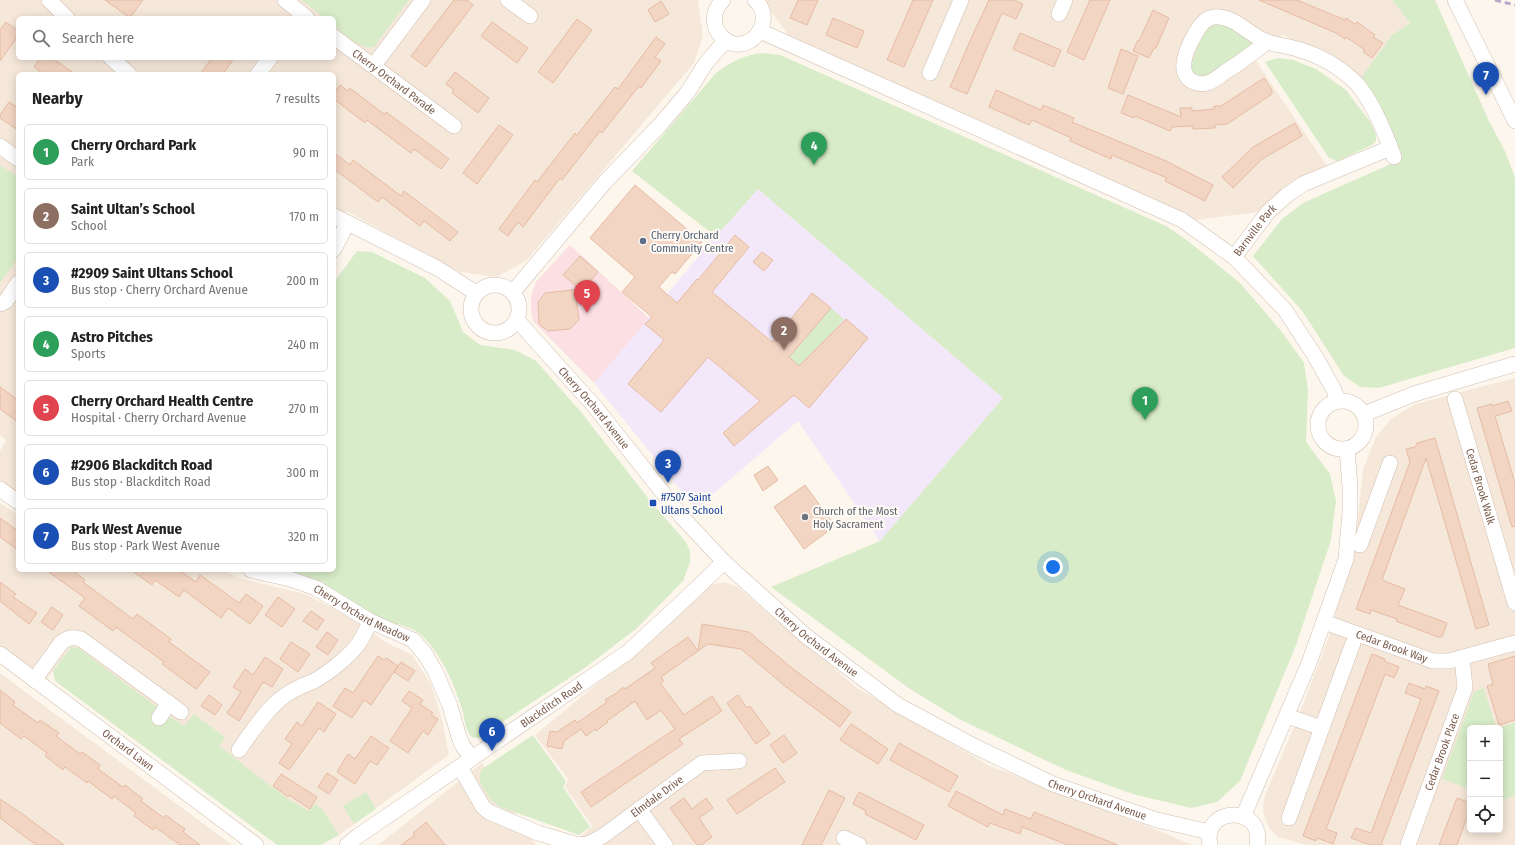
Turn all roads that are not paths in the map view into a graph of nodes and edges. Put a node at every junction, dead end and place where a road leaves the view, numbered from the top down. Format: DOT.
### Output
graph roads {
  1 [pos="49,0"];
  2 [pos="285,0"];
  3 [pos="423,0"];
  4 [pos="508,0"];
  5 [pos="961,0"];
  6 [pos="1455,0"];
  7 [pos="719,1"];
  8 [pos="758,1"];
  9 [pos="65,16"];
  10 [pos="302,16"];
  11 [pos="530,16"];
  12 [pos="760,31"];
  13 [pos="336,38"];
  14 [pos="726,40"];
  15 [pos="1267,42"];
  16 [pos="113,60"];
  17 [pos="268,60"];
  18 [pos="374,65"];
  19 [pos="127,72"];
  20 [pos="260,72"];
  21 [pos="930,73"];
  22 [pos="1515,121"];
  23 [pos="454,126"];
  24 [pos="0,146"];
  25 [pos="16,158"];
  26 [pos="336,217"];
  27 [pos="347,224"];
  28 [pos="336,245"];
  29 [pos="1234,257"];
  30 [pos="16,286"];
  31 [pos="512,292"];
  32 [pos="476,293"];
  33 [pos="0,304"];
  34 [pos="517,320"];
  35 [pos="1515,364"];
  36 [pos="1455,399"];
  37 [pos="1338,400"];
  38 [pos="1364,414"];
  39 [pos="1346,449"];
  40 [pos="1390,463"];
  41 [pos="0,489"];
  42 [pos="16,501"];
  43 [pos="1350,512"];
  44 [pos="1372,513"];
  45 [pos="1360,545"];
  46 [pos="724,562"];
  47 [pos="260,572"];
  48 [pos="1511,572"];
  49 [pos="1515,603"];
  50 [pos="370,621"];
  51 [pos="1324,622"];
  52 [pos="1353,643"];
  53 [pos="1515,643"];
  54 [pos="0,654"];
  55 [pos="1462,658"];
  56 [pos="34,680"];
  57 [pos="169,703"];
  58 [pos="182,712"];
  59 [pos="1287,716"];
  60 [pos="159,718"];
  61 [pos="1322,728"];
  62 [pos="239,750"];
  63 [pos="739,761"];
  64 [pos="466,763"];
  65 [pos="639,809"];
  66 [pos="1243,816"];
  67 [pos="1289,818"];
  68 [pos="844,838"];
  69 [pos="1210,839"];
  70 [pos="256,845"];
  71 [pos="347,845"];
  72 [pos="578,845"];
  73 [pos="665,845"];
  74 [pos="859,845"];
  75 [pos="1257,845"];
  76 [pos="1408,845"];
  1 -- 9 [label="street"];
  2 -- 10 [label="street"];
  3 -- 18 [label="street"];
  4 -- 11 [label="street"];
  5 -- 21 [label="street"];
  6 -- 22 [label="street"];
  7 -- 14 [label="street"];
  8 -- 12 [label="street"];
  12 -- 14 [label="street"];
  12 -- 29 [label="street, Barnville Park"];
  13 -- 18 [label="street, Cherry Orchard Parade"];
  14 -- 31 [label="street"];
  15 -- 15 [label="street, Barnville Park"];
  15 -- 29 [label="street, Barnville Park"];
  16 -- 19 [label="street"];
  17 -- 20 [label="street"];
  18 -- 23 [label="street, Cherry Orchard Parade"];
  24 -- 25 [label="street"];
  26 -- 27 [label="street"];
  27 -- 28 [label="street"];
  27 -- 32 [label="street"];
  29 -- 37 [label="street"];
  30 -- 33 [label="street"];
  31 -- 32 [label="street"];
  31 -- 34 [label="street"];
  32 -- 34 [label="street"];
  34 -- 46 [label="street, Cherry Orchard Avenue"];
  35 -- 38 [label="street"];
  36 -- 48 [label="street, Cedar Brook Walk"];
  37 -- 38 [label="street"];
  37 -- 39 [label="street"];
  38 -- 39 [label="street"];
  39 -- 43 [label="street"];
  40 -- 44 [label="street"];
  41 -- 42 [label="street"];
  43 -- 44 [label="street"];
  43 -- 51 [label="street"];
  44 -- 45 [label="street"];
  46 -- 64 [label="street, Blackditch Road"];
  46 -- 69 [label="street, Cherry Orchard Avenue"];
  47 -- 50 [label="street, Cherry Orchard Meadow"];
  48 -- 49 [label="street, Cedar Brook Walk"];
  50 -- 62 [label="street"];
  50 -- 64 [label="street, Cherry Orchard Meadow"];
  51 -- 55 [label="street, Cedar Brook Way"];
  51 -- 59 [label="street"];
  52 -- 61 [label="street, Cedar Brook Way"];
  53 -- 55 [label="street"];
  54 -- 56 [label="street, Orchard Lawn"];
  55 -- 76 [label="street, Cedar Brook Place"];
  56 -- 57 [label="street"];
  56 -- 70 [label="street, Orchard Lawn"];
  57 -- 58 [label="street"];
  57 -- 60 [label="street"];
  59 -- 61 [label="street"];
  59 -- 66 [label="street"];
  61 -- 67 [label="street, Cedar Brook Way"];
  63 -- 65 [label="street, Elmdale Drive"];
  64 -- 71 [label="street, Blackditch Road"];
  64 -- 72 [label="street, Elmdale Drive"];
  65 -- 72 [label="street, Elmdale Drive"];
  65 -- 73 [label="street"];
  66 -- 69 [label="street"];
  66 -- 75 [label="street"];
  68 -- 74 [label="street"];
}
